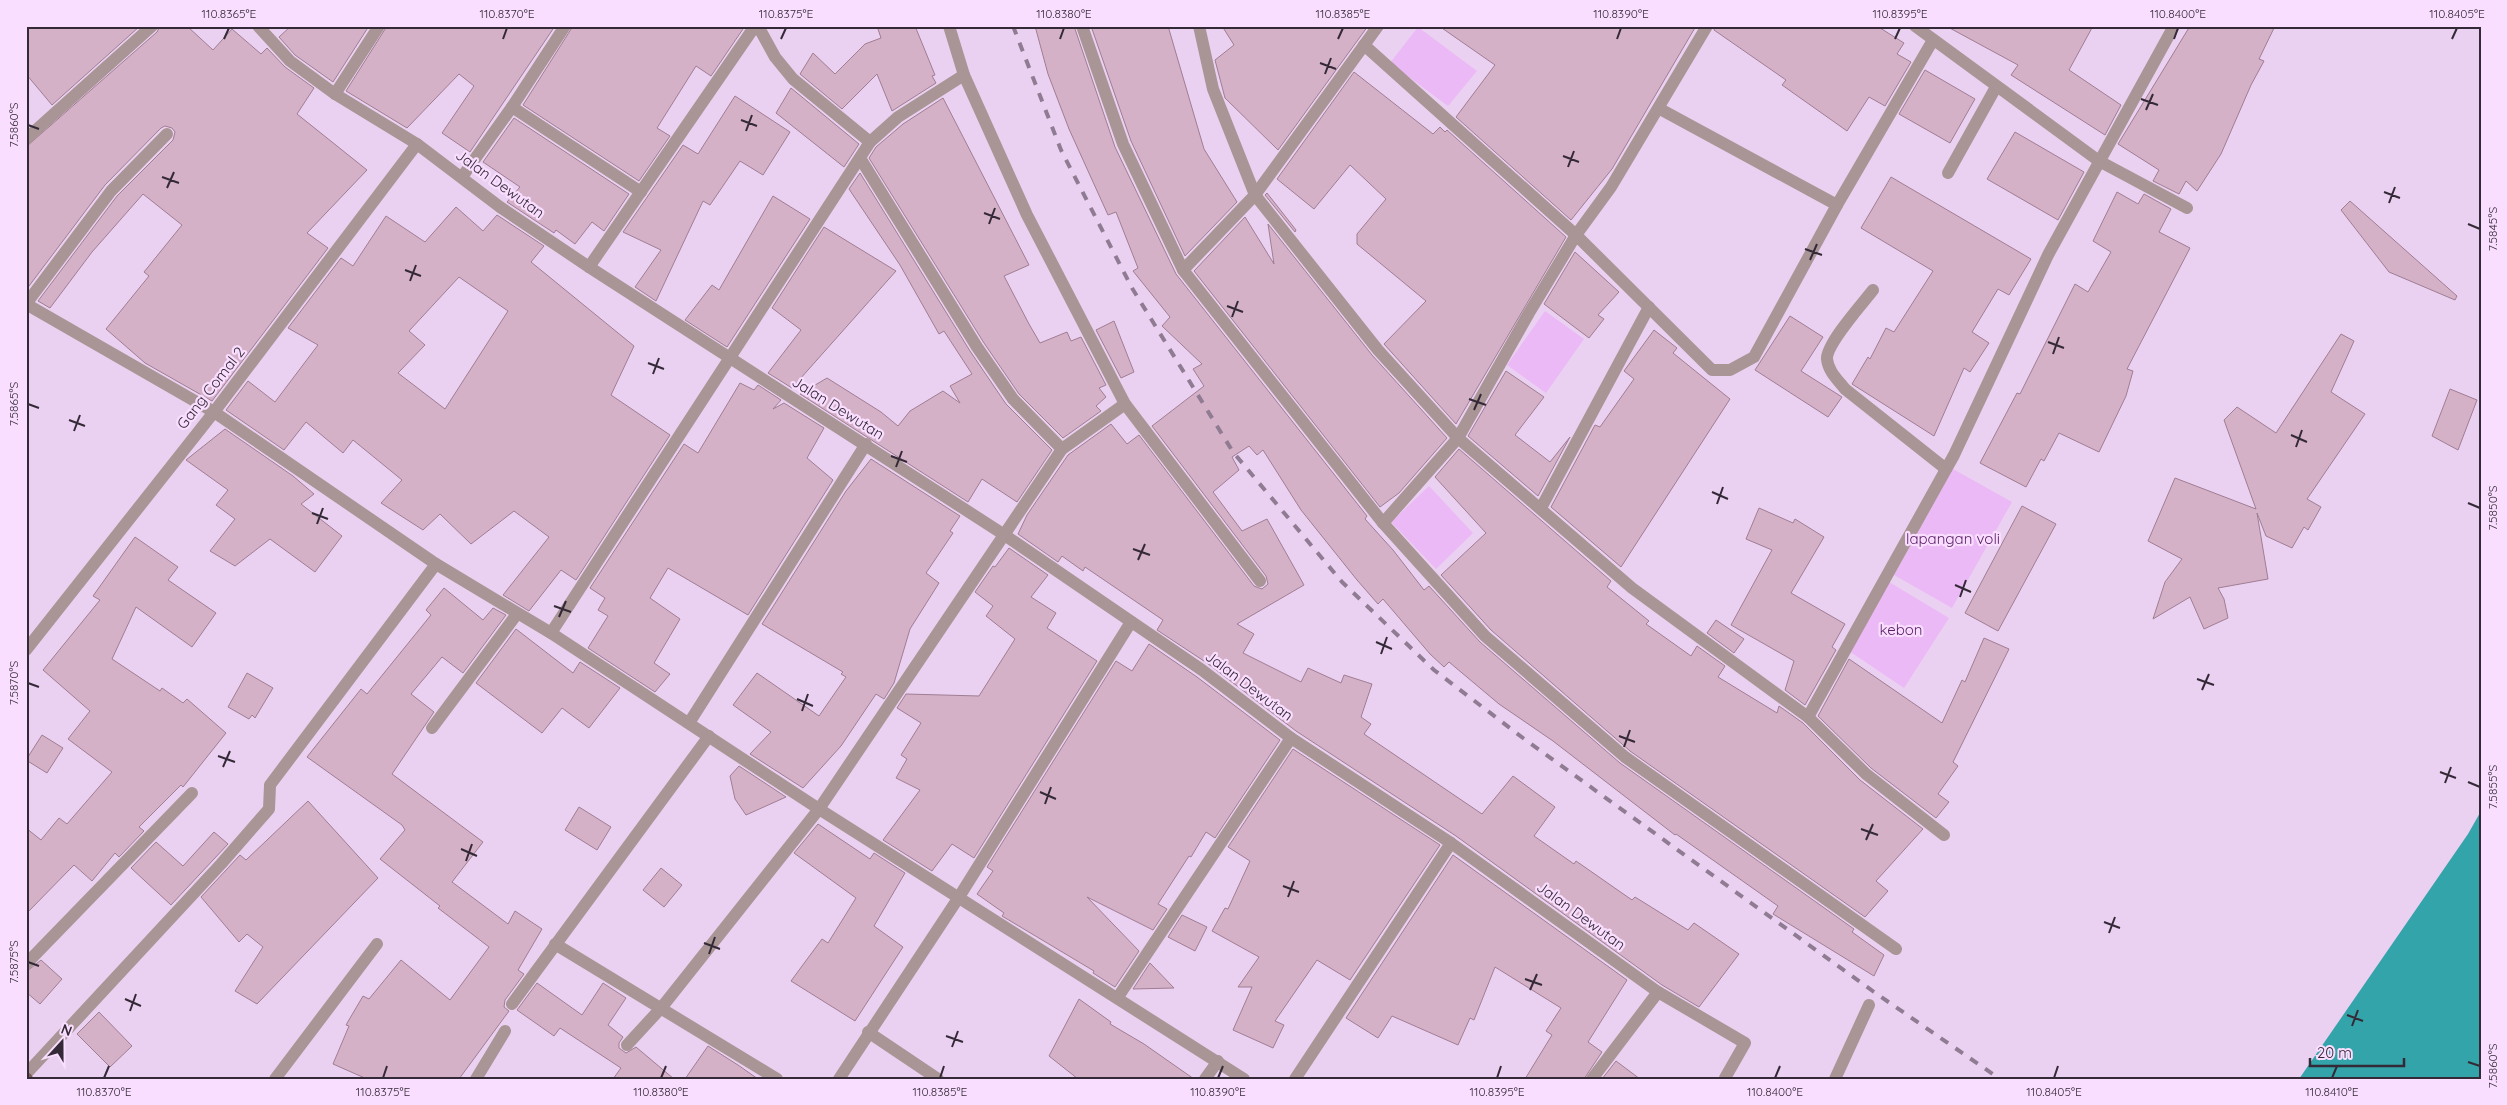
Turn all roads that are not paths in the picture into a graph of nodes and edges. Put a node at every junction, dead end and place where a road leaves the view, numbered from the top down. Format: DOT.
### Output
graph roads {
  1 [pos="152,26"];
  2 [pos="258,26"];
  3 [pos="379,26"];
  4 [pos="565,26"];
  5 [pos="757,26"];
  6 [pos="949,26"];
  7 [pos="1082,26"];
  8 [pos="1199,26"];
  9 [pos="1378,26"];
  10 [pos="1707,26"];
  11 [pos="1915,26"];
  12 [pos="2174,26"];
  13 [pos="1933,40"];
  14 [pos="1364,45"];
  15 [pos="964,74"];
  16 [pos="1996,87"];
  17 [pos="335,94"];
  18 [pos="512,107"];
  19 [pos="1660,109"];
  20 [pos="167,134"];
  21 [pos="26,139"];
  22 [pos="870,142"];
  23 [pos="417,144"];
  24 [pos="860,158"];
  25 [pos="2099,161"];
  26 [pos="1948,173"];
  27 [pos="462,177"];
  28 [pos="642,192"];
  29 [pos="1255,195"];
  30 [pos="1837,205"];
  31 [pos="2187,208"];
  32 [pos="1576,235"];
  33 [pos="589,267"];
  34 [pos="1182,270"];
  35 [pos="1873,290"];
  36 [pos="26,304"];
  37 [pos="1649,307"];
  38 [pos="730,359"];
  39 [pos="1125,404"];
  40 [pos="214,412"];
  41 [pos="1458,438"];
  42 [pos="866,444"];
  43 [pos="1062,449"];
  44 [pos="1946,470"];
  45 [pos="1542,508"];
  46 [pos="1383,523"];
  47 [pos="1003,534"];
  48 [pos="436,564"];
  49 [pos="1260,581"];
  50 [pos="517,614"];
  51 [pos="1132,622"];
  52 [pos="551,633"];
  53 [pos="26,650"];
  54 [pos="1808,717"];
  55 [pos="689,723"];
  56 [pos="432,728"];
  57 [pos="709,736"];
  58 [pos="1291,738"];
  59 [pos="192,793"];
  60 [pos="819,809"];
  61 [pos="1944,835"];
  62 [pos="1451,843"];
  63 [pos="959,896"];
  64 [pos="377,944"];
  65 [pos="555,944"];
  66 [pos="1896,949"];
  67 [pos="26,964"];
  68 [pos="1658,992"];
  69 [pos="1118,997"];
  70 [pos="512,1004"];
  71 [pos="1869,1005"];
  72 [pos="662,1007"];
  73 [pos="505,1031"];
  74 [pos="868,1032"];
  75 [pos="627,1045"];
  76 [pos="1218,1061"];
  77 [pos="26,1074"];
  78 [pos="275,1079"];
  79 [pos="476,1079"];
  80 [pos="777,1079"];
  81 [pos="839,1079"];
  82 [pos="938,1079"];
  83 [pos="1205,1079"];
  84 [pos="1244,1079"];
  85 [pos="1295,1079"];
  86 [pos="1592,1079"];
  87 [pos="1725,1079"];
  88 [pos="1835,1079"];
  1 -- 21 [label="street"];
  2 -- 17 [label="street, Jalan Dewutan"];
  3 -- 17 [label="street"];
  4 -- 18 [label="street"];
  5 -- 22 [label="street"];
  5 -- 28 [label="street"];
  6 -- 15 [label="street"];
  7 -- 34 [label="street"];
  8 -- 29 [label="street"];
  9 -- 14 [label="street"];
  10 -- 19 [label="street"];
  11 -- 13 [label="street"];
  12 -- 25 [label="street"];
  13 -- 16 [label="street"];
  13 -- 30 [label="street"];
  14 -- 29 [label="street"];
  14 -- 32 [label="street"];
  15 -- 22 [label="street"];
  15 -- 39 [label="street"];
  16 -- 25 [label="street"];
  16 -- 26 [label="street"];
  17 -- 23 [label="street, Jalan Dewutan"];
  18 -- 27 [label="street"];
  18 -- 28 [label="street"];
  19 -- 30 [label="street"];
  19 -- 32 [label="street"];
  20 -- 36 [label="street"];
  22 -- 24 [label="street"];
  23 -- 27 [label="street, Jalan Dewutan"];
  23 -- 40 [label="street, Gang Comal 2"];
  24 -- 38 [label="street"];
  24 -- 43 [label="street"];
  25 -- 31 [label="street"];
  25 -- 44 [label="street"];
  27 -- 33 [label="street, Jalan Dewutan"];
  28 -- 33 [label="street"];
  29 -- 34 [label="street"];
  29 -- 41 [label="street"];
  30 -- 37 [label="street"];
  32 -- 37 [label="street"];
  32 -- 41 [label="street"];
  33 -- 38 [label="street, Jalan Dewutan"];
  34 -- 46 [label="street"];
  35 -- 44 [label="street"];
  36 -- 40 [label="street"];
  37 -- 45 [label="street"];
  38 -- 42 [label="street, Jalan Dewutan"];
  38 -- 52 [label="street"];
  39 -- 43 [label="street"];
  39 -- 49 [label="street"];
  40 -- 48 [label="street"];
  40 -- 53 [label="street, Gang Comal 2"];
  41 -- 45 [label="street"];
  41 -- 46 [label="street"];
  42 -- 47 [label="street, Jalan Dewutan"];
  42 -- 55 [label="street"];
  43 -- 47 [label="street"];
  44 -- 54 [label="street"];
  45 -- 54 [label="street"];
  46 -- 66 [label="street"];
  47 -- 51 [label="street, Jalan Dewutan"];
  47 -- 60 [label="street"];
  48 -- 50 [label="street"];
  48 -- 77 [label="street"];
  50 -- 52 [label="street"];
  50 -- 56 [label="street"];
  51 -- 58 [label="street, Jalan Dewutan"];
  51 -- 63 [label="street"];
  52 -- 55 [label="street"];
  54 -- 61 [label="street"];
  55 -- 57 [label="street"];
  57 -- 60 [label="street"];
  57 -- 65 [label="street"];
  58 -- 62 [label="street, Jalan Dewutan"];
  58 -- 69 [label="street"];
  59 -- 67 [label="street"];
  60 -- 63 [label="street"];
  60 -- 72 [label="street"];
  62 -- 68 [label="street, Jalan Dewutan"];
  62 -- 85 [label="street"];
  63 -- 69 [label="street"];
  63 -- 74 [label="street"];
  64 -- 78 [label="street"];
  65 -- 70 [label="street"];
  65 -- 72 [label="street"];
  68 -- 86 [label="street"];
  68 -- 87 [label="street, Jalan Dewutan"];
  69 -- 76 [label="street"];
  71 -- 88 [label="street"];
  72 -- 75 [label="street"];
  72 -- 80 [label="street"];
  73 -- 79 [label="street"];
  74 -- 81 [label="street"];
  74 -- 82 [label="street"];
  76 -- 83 [label="street"];
  76 -- 84 [label="street"];
}
